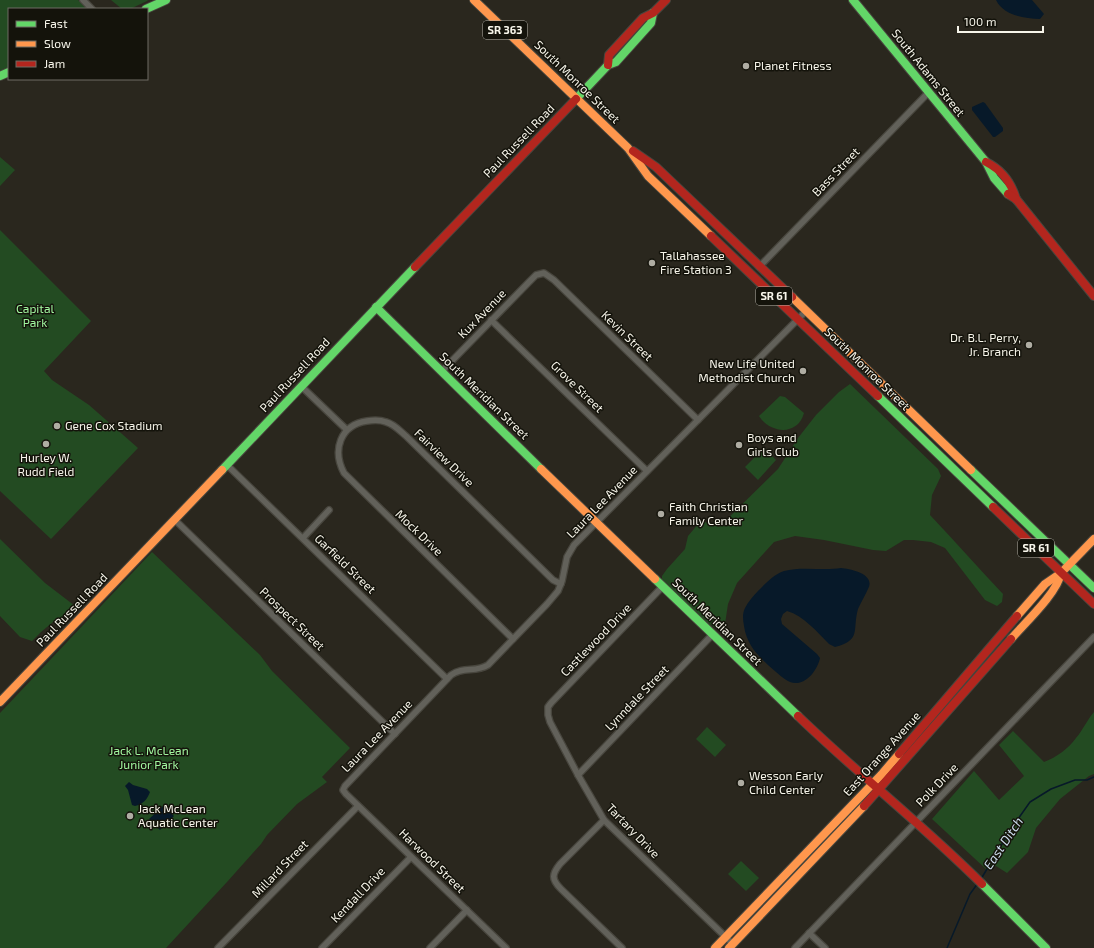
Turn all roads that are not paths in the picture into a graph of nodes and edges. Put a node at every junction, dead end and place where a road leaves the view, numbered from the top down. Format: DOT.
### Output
graph roads {
  1 [pos="83,0"];
  2 [pos="166,0"];
  3 [pos="474,0"];
  4 [pos="666,0"];
  5 [pos="853,0"];
  6 [pos="91,8"];
  7 [pos="148,8"];
  8 [pos="928,93"];
  9 [pos="576,99"];
  10 [pos="628,148"];
  11 [pos="677,187"];
  12 [pos="661,188"];
  13 [pos="724,232"];
  14 [pos="716,240"];
  15 [pos="759,267"];
  16 [pos="539,273"];
  17 [pos="1094,296"];
  18 [pos="376,307"];
  19 [pos="806,311"];
  20 [pos="798,319"];
  21 [pos="492,320"];
  22 [pos="442,371"];
  23 [pos="301,386"];
  24 [pos="698,420"];
  25 [pos="347,430"];
  26 [pos="227,465"];
  27 [pos="647,471"];
  28 [pos="329,510"];
  29 [pos="175,520"];
  30 [pos="596,522"];
  31 [pos="302,538"];
  32 [pos="1094,540"];
  33 [pos="1069,564"];
  34 [pos="1061,573"];
  35 [pos="561,584"];
  36 [pos="663,586"];
  37 [pos="1094,588"];
  38 [pos="1094,604"];
  39 [pos="712,635"];
  40 [pos="1094,637"];
  41 [pos="513,639"];
  42 [pos="447,679"];
  43 [pos="0,702"];
  44 [pos="548,712"];
  45 [pos="395,734"];
  46 [pos="578,776"];
  47 [pos="873,784"];
  48 [pos="343,790"];
  49 [pos="880,790"];
  50 [pos="358,806"];
  51 [pos="604,820"];
  52 [pos="917,822"];
  53 [pos="411,857"];
  54 [pos="467,910"];
  55 [pos="809,933"];
  56 [pos="726,937"];
  57 [pos="731,946"];
  58 [pos="218,948"];
  59 [pos="322,948"];
  60 [pos="430,948"];
  61 [pos="506,948"];
  62 [pos="622,948"];
  63 [pos="716,948"];
  64 [pos="795,948"];
  65 [pos="824,948"];
  66 [pos="1046,948"];
  1 -- 6 [label="street"];
  2 -- 7 [label="street"];
  3 -- 9 [label="street, South Monroe Street / SR 363"];
  4 -- 9 [label="street, Paul Russell Road"];
  5 -- 8 [label="street, South Adams Street"];
  8 -- 15 [label="street, Bass Street"];
  8 -- 17 [label="street, South Adams Street"];
  9 -- 10 [label="street, South Monroe Street / SR 61"];
  9 -- 18 [label="street, Paul Russell Road"];
  10 -- 11 [label="street, South Monroe Street / SR 61"];
  10 -- 12 [label="street, South Monroe Street / SR 61"];
  11 -- 12 [label="street"];
  11 -- 13 [label="street, South Monroe Street / SR 61"];
  12 -- 14 [label="street, South Monroe Street / SR 61"];
  13 -- 14 [label="street"];
  13 -- 15 [label="street, South Monroe Street / SR 61"];
  14 -- 20 [label="street, South Monroe Street / SR 61"];
  15 -- 19 [label="street, South Monroe Street / SR 61"];
  16 -- 21 [label="street, Kux Avenue"];
  16 -- 24 [label="street, Kevin Street"];
  18 -- 22 [label="street, South Meridian Street"];
  18 -- 23 [label="street, Paul Russell Road"];
  19 -- 20 [label="street, Laura Lee Avenue"];
  19 -- 33 [label="street, South Monroe Street / SR 61"];
  20 -- 24 [label="street, Laura Lee Avenue"];
  20 -- 34 [label="street, South Monroe Street / SR 61"];
  21 -- 22 [label="street, Kux Avenue"];
  21 -- 27 [label="street, Grove Street"];
  22 -- 30 [label="street, South Meridian Street"];
  23 -- 25 [label="street"];
  23 -- 26 [label="street, Paul Russell Road"];
  24 -- 27 [label="street, Laura Lee Avenue"];
  25 -- 35 [label="street, Fairview Drive"];
  25 -- 41 [label="street, Mock Drive"];
  26 -- 29 [label="street, Paul Russell Road"];
  26 -- 31 [label="street, Garfield Street"];
  27 -- 30 [label="street, Laura Lee Avenue"];
  28 -- 31 [label="street"];
  29 -- 43 [label="street, Paul Russell Road"];
  29 -- 45 [label="street, Prospect Street"];
  30 -- 35 [label="street, Laura Lee Avenue"];
  30 -- 36 [label="street, South Meridian Street"];
  31 -- 42 [label="street, Garfield Street"];
  32 -- 33 [label="street, East Orange Avenue"];
  33 -- 34 [label="street, East Orange Avenue"];
  33 -- 37 [label="street, South Monroe Street / SR 61"];
  34 -- 38 [label="street, South Monroe Street / SR 61"];
  34 -- 47 [label="street, East Orange Avenue"];
  34 -- 49 [label="street, East Orange Avenue"];
  35 -- 41 [label="street, Laura Lee Avenue"];
  36 -- 39 [label="street, South Meridian Street"];
  36 -- 44 [label="street, Castlewood Drive"];
  39 -- 46 [label="street, Lynndale Street"];
  39 -- 47 [label="street, South Meridian Street"];
  40 -- 52 [label="street, Polk Drive"];
  41 -- 42 [label="street, Laura Lee Avenue"];
  42 -- 45 [label="street, Laura Lee Avenue"];
  44 -- 46 [label="street, Tartary Drive"];
  45 -- 48 [label="street, Laura Lee Avenue"];
  46 -- 51 [label="street, Tartary Drive"];
  47 -- 49 [label="street, South Meridian Street"];
  47 -- 56 [label="street, East Orange Avenue"];
  48 -- 50 [label="street, Harwood Street"];
  49 -- 52 [label="street, South Meridian Street"];
  49 -- 57 [label="street, East Orange Avenue"];
  50 -- 53 [label="street, Harwood Street"];
  50 -- 58 [label="street, Millard Street"];
  51 -- 56 [label="street, Tartary Drive"];
  51 -- 62 [label="street"];
  52 -- 55 [label="street, Polk Drive"];
  52 -- 66 [label="street, South Meridian Street"];
  53 -- 54 [label="street, Harwood Street"];
  53 -- 59 [label="street, Kendall Drive"];
  54 -- 60 [label="street"];
  54 -- 61 [label="street, Harwood Street"];
  55 -- 64 [label="street, Polk Drive"];
  55 -- 65 [label="street"];
  56 -- 57 [label="street, Tartary Drive"];
  56 -- 63 [label="street, East Orange Avenue"];
}
